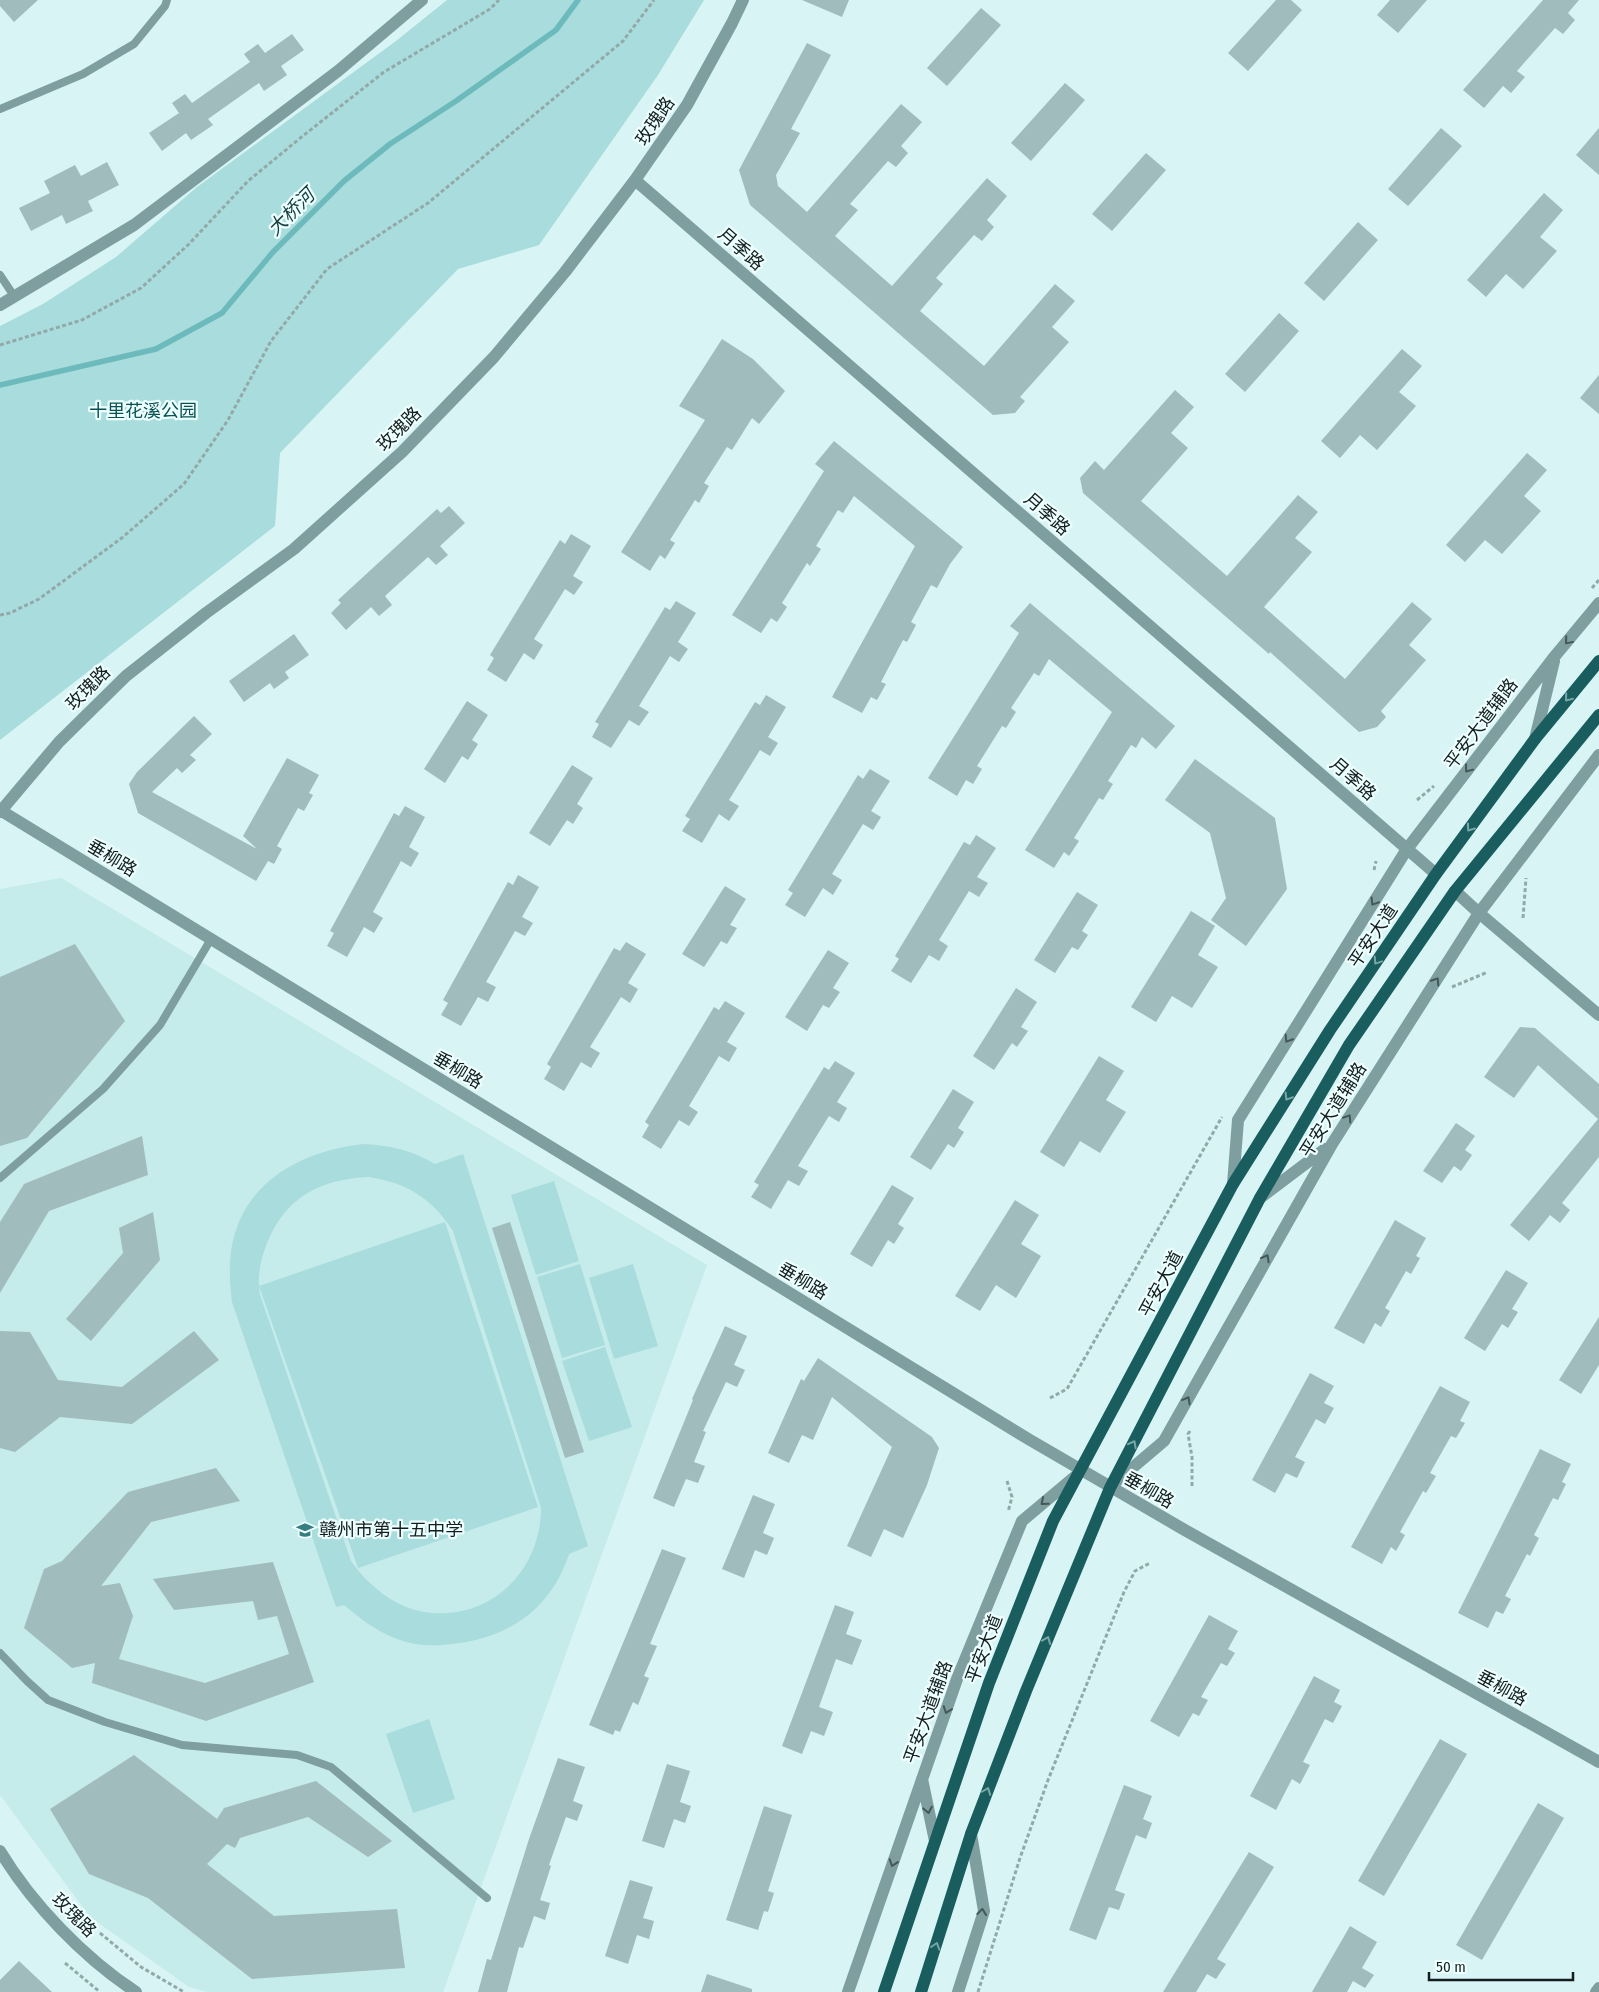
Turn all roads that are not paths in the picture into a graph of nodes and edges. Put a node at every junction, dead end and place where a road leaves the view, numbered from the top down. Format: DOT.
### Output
graph roads {
  1 [pos="167,0"];
  2 [pos="422,0"];
  3 [pos="743,0"];
  4 [pos="0,109"];
  5 [pos="635,180"];
  6 [pos="0,276"];
  7 [pos="14,296"];
  8 [pos="0,305"];
  9 [pos="1599,603"];
  10 [pos="1555,656"];
  11 [pos="1599,661"];
  12 [pos="1599,715"];
  13 [pos="1535,739"];
  14 [pos="1599,755"];
  15 [pos="0,811"];
  16 [pos="1407,849"];
  17 [pos="1436,874"];
  18 [pos="1455,891"];
  19 [pos="1479,913"];
  20 [pos="211,939"];
  21 [pos="1599,1015"];
  22 [pos="1332,1144"];
  23 [pos="0,1178"];
  24 [pos="1233,1184"];
  25 [pos="1260,1198"];
  26 [pos="1082,1471"];
  27 [pos="1110,1488"];
  28 [pos="0,1653"];
  29 [pos="1599,1762"];
  30 [pos="922,1779"];
  31 [pos="971,1834"];
  32 [pos="935,1841"];
  33 [pos="0,1851"];
  34 [pos="487,1898"];
  35 [pos="1599,1988"];
  36 [pos="136,1992"];
  37 [pos="848,1992"];
  38 [pos="884,1992"];
  39 [pos="921,1992"];
  40 [pos="958,1992"];
  41 [pos="1596,1992"];
  1 -- 4 [label="lane"];
  2 -- 7 [label="street"];
  3 -- 5 [label="street, 玫瑰路"];
  5 -- 15 [label="street, 玫瑰路"];
  5 -- 16 [label="street, 月季路"];
  6 -- 7 [label="lane"];
  7 -- 8 [label="street"];
  9 -- 10 [label="street, 平安大道辅路, one-way"];
  10 -- 13 [label="street"];
  10 -- 16 [label="street, 平安大道辅路, one-way"];
  11 -- 13 [label="main road, 平安大道, one-way"];
  12 -- 18 [label="main road"];
  13 -- 17 [label="main road, 平安大道, one-way"];
  14 -- 19 [label="street, 平安大道辅路"];
  15 -- 20 [label="street, 垂柳路"];
  16 -- 17 [label="street, 月季路"];
  16 -- 24 [label="street, 平安大道辅路, one-way"];
  17 -- 24 [label="main road, 平安大道, one-way"];
  18 -- 19 [label="street"];
  18 -- 25 [label="main road"];
  19 -- 21 [label="street"];
  22 -- 19 [label="street, 平安大道辅路, one-way"];
  20 -- 23 [label="lane"];
  20 -- 26 [label="street, 垂柳路"];
  22 -- 25 [label="street"];
  27 -- 22 [label="street, 平安大道辅路, one-way"];
  24 -- 26 [label="main road, 平安大道"];
  27 -- 25 [label="main road, one-way"];
  26 -- 27 [label="street, 垂柳路"];
  26 -- 30 [label="street, 平安大道辅路, one-way"];
  26 -- 32 [label="main road, 平安大道"];
  27 -- 29 [label="street, 垂柳路"];
  31 -- 27 [label="main road, one-way"];
  28 -- 34 [label="lane"];
  30 -- 32 [label="street, one-way"];
  30 -- 37 [label="street, 平安大道辅路, one-way"];
  39 -- 31 [label="main road, one-way"];
  40 -- 31 [label="street, one-way"];
  32 -- 38 [label="main road, 平安大道"];
  33 -- 36 [label="street, 玫瑰路"];
  35 -- 41 [label="street"];
}
